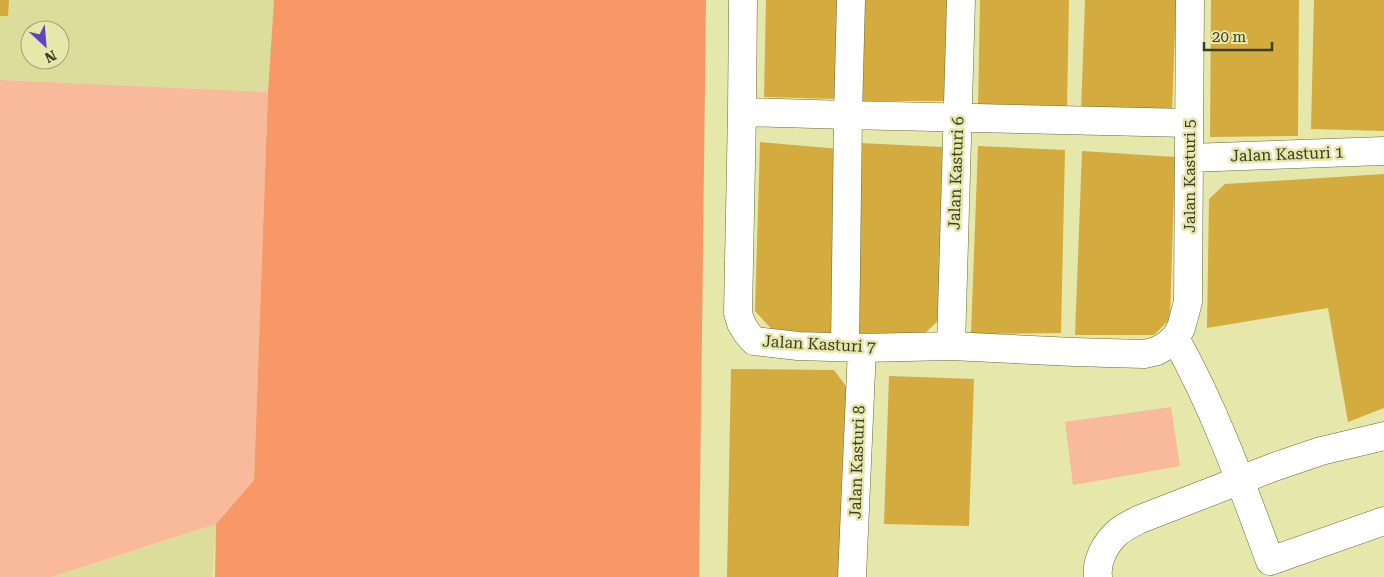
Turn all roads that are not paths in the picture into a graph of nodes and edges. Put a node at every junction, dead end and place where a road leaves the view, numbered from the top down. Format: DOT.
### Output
graph roads {
  1 [pos="743,0"];
  2 [pos="851,0"];
  3 [pos="961,0"];
  4 [pos="1190,0"];
  5 [pos="742,112"];
  6 [pos="848,115"];
  7 [pos="958,118"];
  8 [pos="1188,123"];
  9 [pos="1384,151"];
  10 [pos="1190,158"];
  11 [pos="1171,341"];
  12 [pos="951,346"];
  13 [pos="854,347"];
  14 [pos="1384,436"];
  15 [pos="1240,480"];
  16 [pos="1384,522"];
  17 [pos="1273,569"];
  18 [pos="852,577"];
  19 [pos="1098,577"];
  1 -- 5 [label="street, Jalan Kasturi 7"];
  2 -- 6 [label="street, Jalan Kasturi 8"];
  3 -- 7 [label="street, Jalan Kasturi 6"];
  4 -- 8 [label="street, Jalan Kasturi 5"];
  5 -- 6 [label="street"];
  5 -- 13 [label="street, Jalan Kasturi 7"];
  6 -- 7 [label="street"];
  6 -- 13 [label="street, Jalan Kasturi 8"];
  7 -- 8 [label="street"];
  7 -- 12 [label="street, Jalan Kasturi 6"];
  8 -- 10 [label="street, Jalan Kasturi 5"];
  9 -- 10 [label="street, Jalan Kasturi 1"];
  10 -- 11 [label="street, Jalan Kasturi 5"];
  11 -- 12 [label="street, Jalan Kasturi 7"];
  11 -- 15 [label="street"];
  12 -- 13 [label="street, Jalan Kasturi 7"];
  13 -- 18 [label="street, Jalan Kasturi 8"];
  14 -- 15 [label="street"];
  15 -- 17 [label="street"];
  15 -- 19 [label="street"];
  16 -- 17 [label="street"];
}
